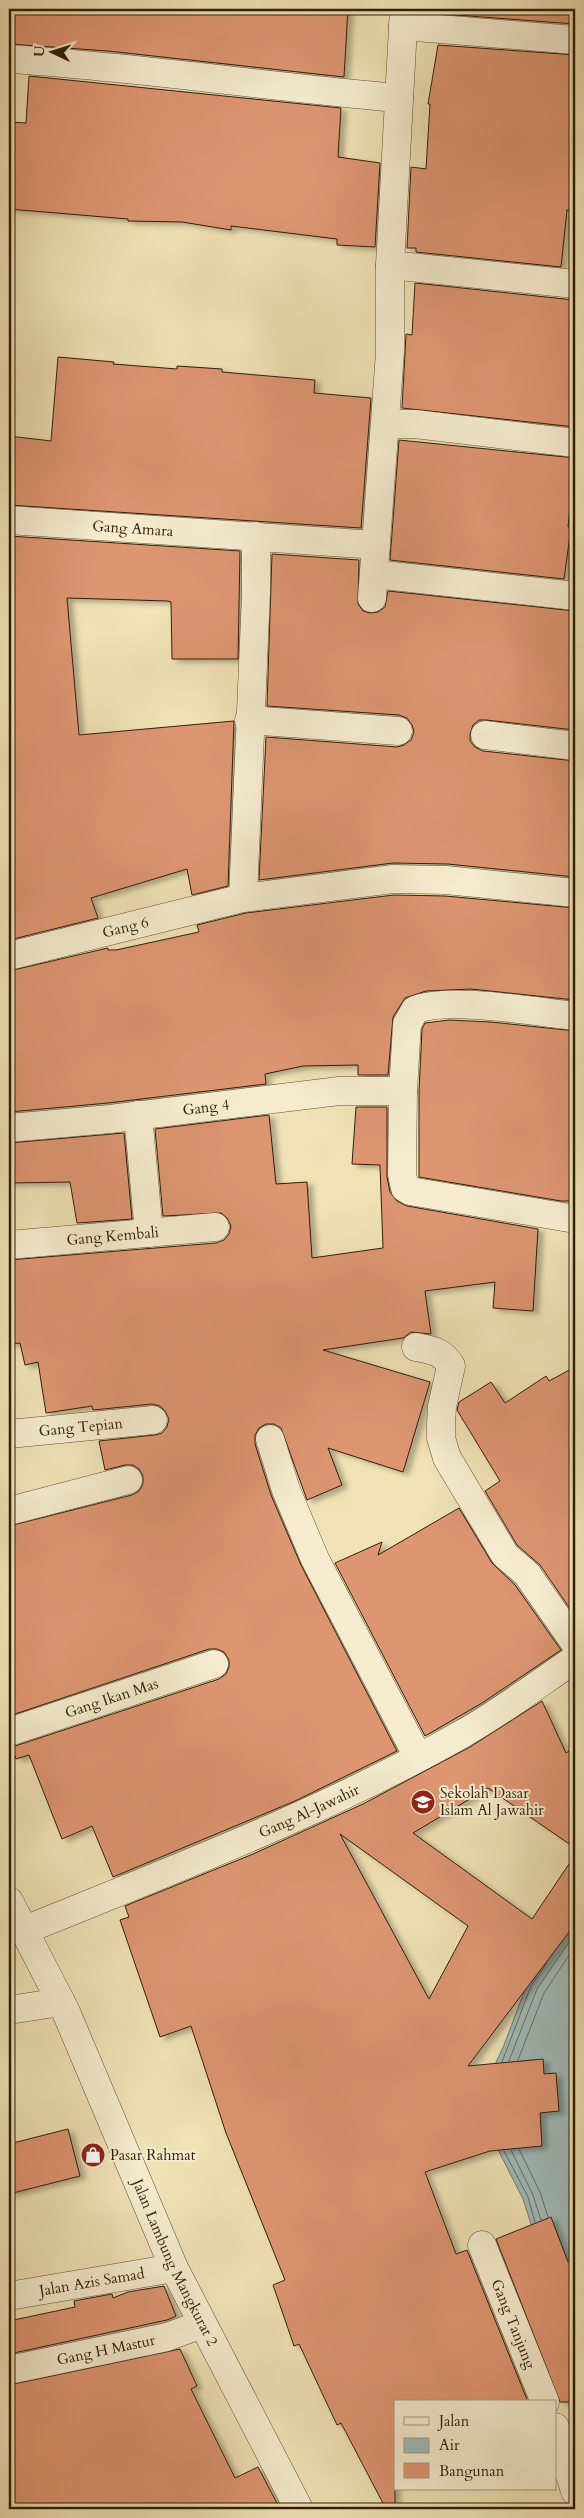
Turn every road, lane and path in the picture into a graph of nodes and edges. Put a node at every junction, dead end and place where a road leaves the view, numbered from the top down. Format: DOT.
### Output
graph roads {
  1 [pos="403,18"];
  2 [pos="575,40"];
  3 [pos="9,59"];
  4 [pos="399,98"];
  5 [pos="390,265"];
  6 [pos="575,284"];
  7 [pos="386,424"];
  8 [pos="575,443"];
  9 [pos="9,520"];
  10 [pos="256,536"];
  11 [pos="376,545"];
  12 [pos="575,596"];
  13 [pos="249,720"];
  14 [pos="398,731"];
  15 [pos="484,736"];
  16 [pos="575,746"];
  17 [pos="575,893"];
  18 [pos="243,898"];
  19 [pos="9,956"];
  20 [pos="575,1016"];
  21 [pos="402,1091"];
  22 [pos="138,1115"];
  23 [pos="9,1128"];
  24 [pos="575,1219"];
  25 [pos="215,1227"];
  26 [pos="149,1233"];
  27 [pos="9,1244"];
  28 [pos="416,1347"];
  29 [pos="153,1420"];
  30 [pos="9,1434"];
  31 [pos="270,1439"];
  32 [pos="128,1480"];
  33 [pos="9,1510"];
  34 [pos="575,1643"];
  35 [pos="575,1659"];
  36 [pos="214,1664"];
  37 [pos="9,1732"];
  38 [pos="418,1757"];
  39 [pos="9,1901"];
  40 [pos="25,1930"];
  41 [pos="61,2002"];
  42 [pos="9,2010"];
  43 [pos="482,2245"];
  44 [pos="174,2268"];
  45 [pos="9,2296"];
  46 [pos="202,2324"];
  47 [pos="9,2370"];
  48 [pos="544,2400"];
  49 [pos="556,2430"];
  50 [pos="575,2491"];
  51 [pos="299,2509"];
  1 -- 2 [label="street"];
  1 -- 4 [label="street"];
  3 -- 4 [label="street"];
  4 -- 5 [label="street"];
  5 -- 6 [label="street"];
  5 -- 7 [label="street"];
  7 -- 8 [label="street"];
  7 -- 11 [label="street"];
  9 -- 10 [label="street, Gang Amara"];
  10 -- 11 [label="street, Gang Amara"];
  10 -- 13 [label="street"];
  11 -- 12 [label="street"];
  13 -- 14 [label="street"];
  13 -- 18 [label="street"];
  15 -- 16 [label="street"];
  17 -- 18 [label="street, Gang 6"];
  18 -- 19 [label="street, Gang 6"];
  20 -- 21 [label="street"];
  21 -- 22 [label="street, Gang 4"];
  21 -- 24 [label="street"];
  22 -- 23 [label="street, Gang 4"];
  22 -- 26 [label="street"];
  25 -- 26 [label="street, Gang Kembali"];
  26 -- 27 [label="street, Gang Kembali"];
  28 -- 34 [label="street"];
  29 -- 30 [label="street, Gang Tepian"];
  31 -- 38 [label="street"];
  32 -- 33 [label="street"];
  35 -- 38 [label="street, Gang Al-Jawahir"];
  36 -- 37 [label="street, Gang Ikan Mas"];
  38 -- 40 [label="street, Gang Al-Jawahir"];
  39 -- 40 [label="street, Jalan Lambung Mangkurat 2"];
  40 -- 41 [label="street, Jalan Lambung Mangkurat 2"];
  41 -- 42 [label="street"];
  41 -- 44 [label="street, Jalan Lambung Mangkurat 2"];
  43 -- 48 [label="street, Gang Tanjung"];
  44 -- 45 [label="street, Jalan Azis Samad"];
  44 -- 46 [label="street, Jalan Lambung Mangkurat 2"];
  46 -- 47 [label="street, Gang H Mastur"];
  46 -- 51 [label="street, Jalan Lambung Mangkurat 2"];
  49 -- 50 [label="street"];
}
